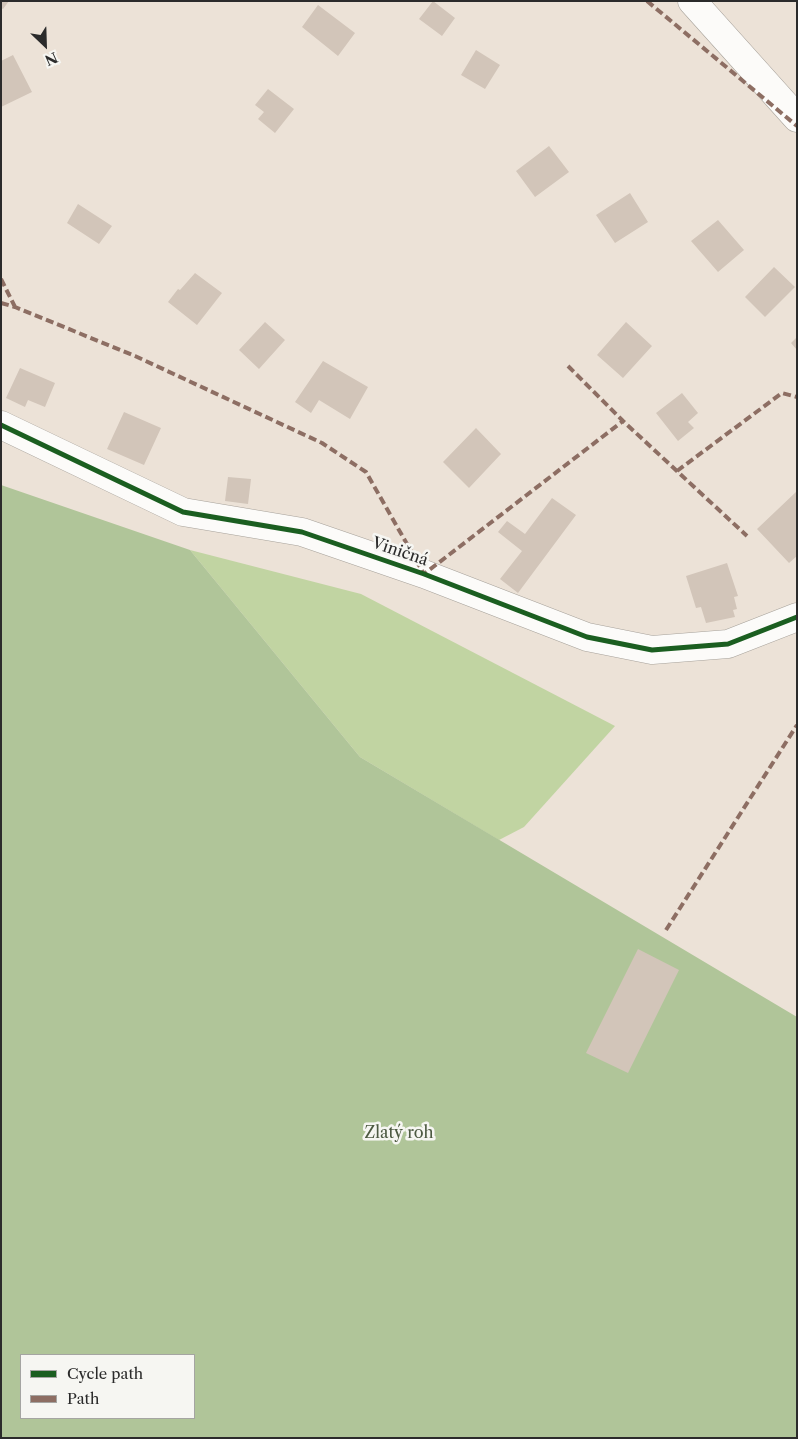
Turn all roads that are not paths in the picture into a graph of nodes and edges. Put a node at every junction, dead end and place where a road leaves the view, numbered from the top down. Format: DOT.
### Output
graph roads {
  1 [pos="692,1"];
  2 [pos="797,118"];
  3 [pos="1,425"];
  4 [pos="797,617"];
  1 -- 2 [label="lane"];
  3 -- 4 [label="lane, Viničná"];
}
